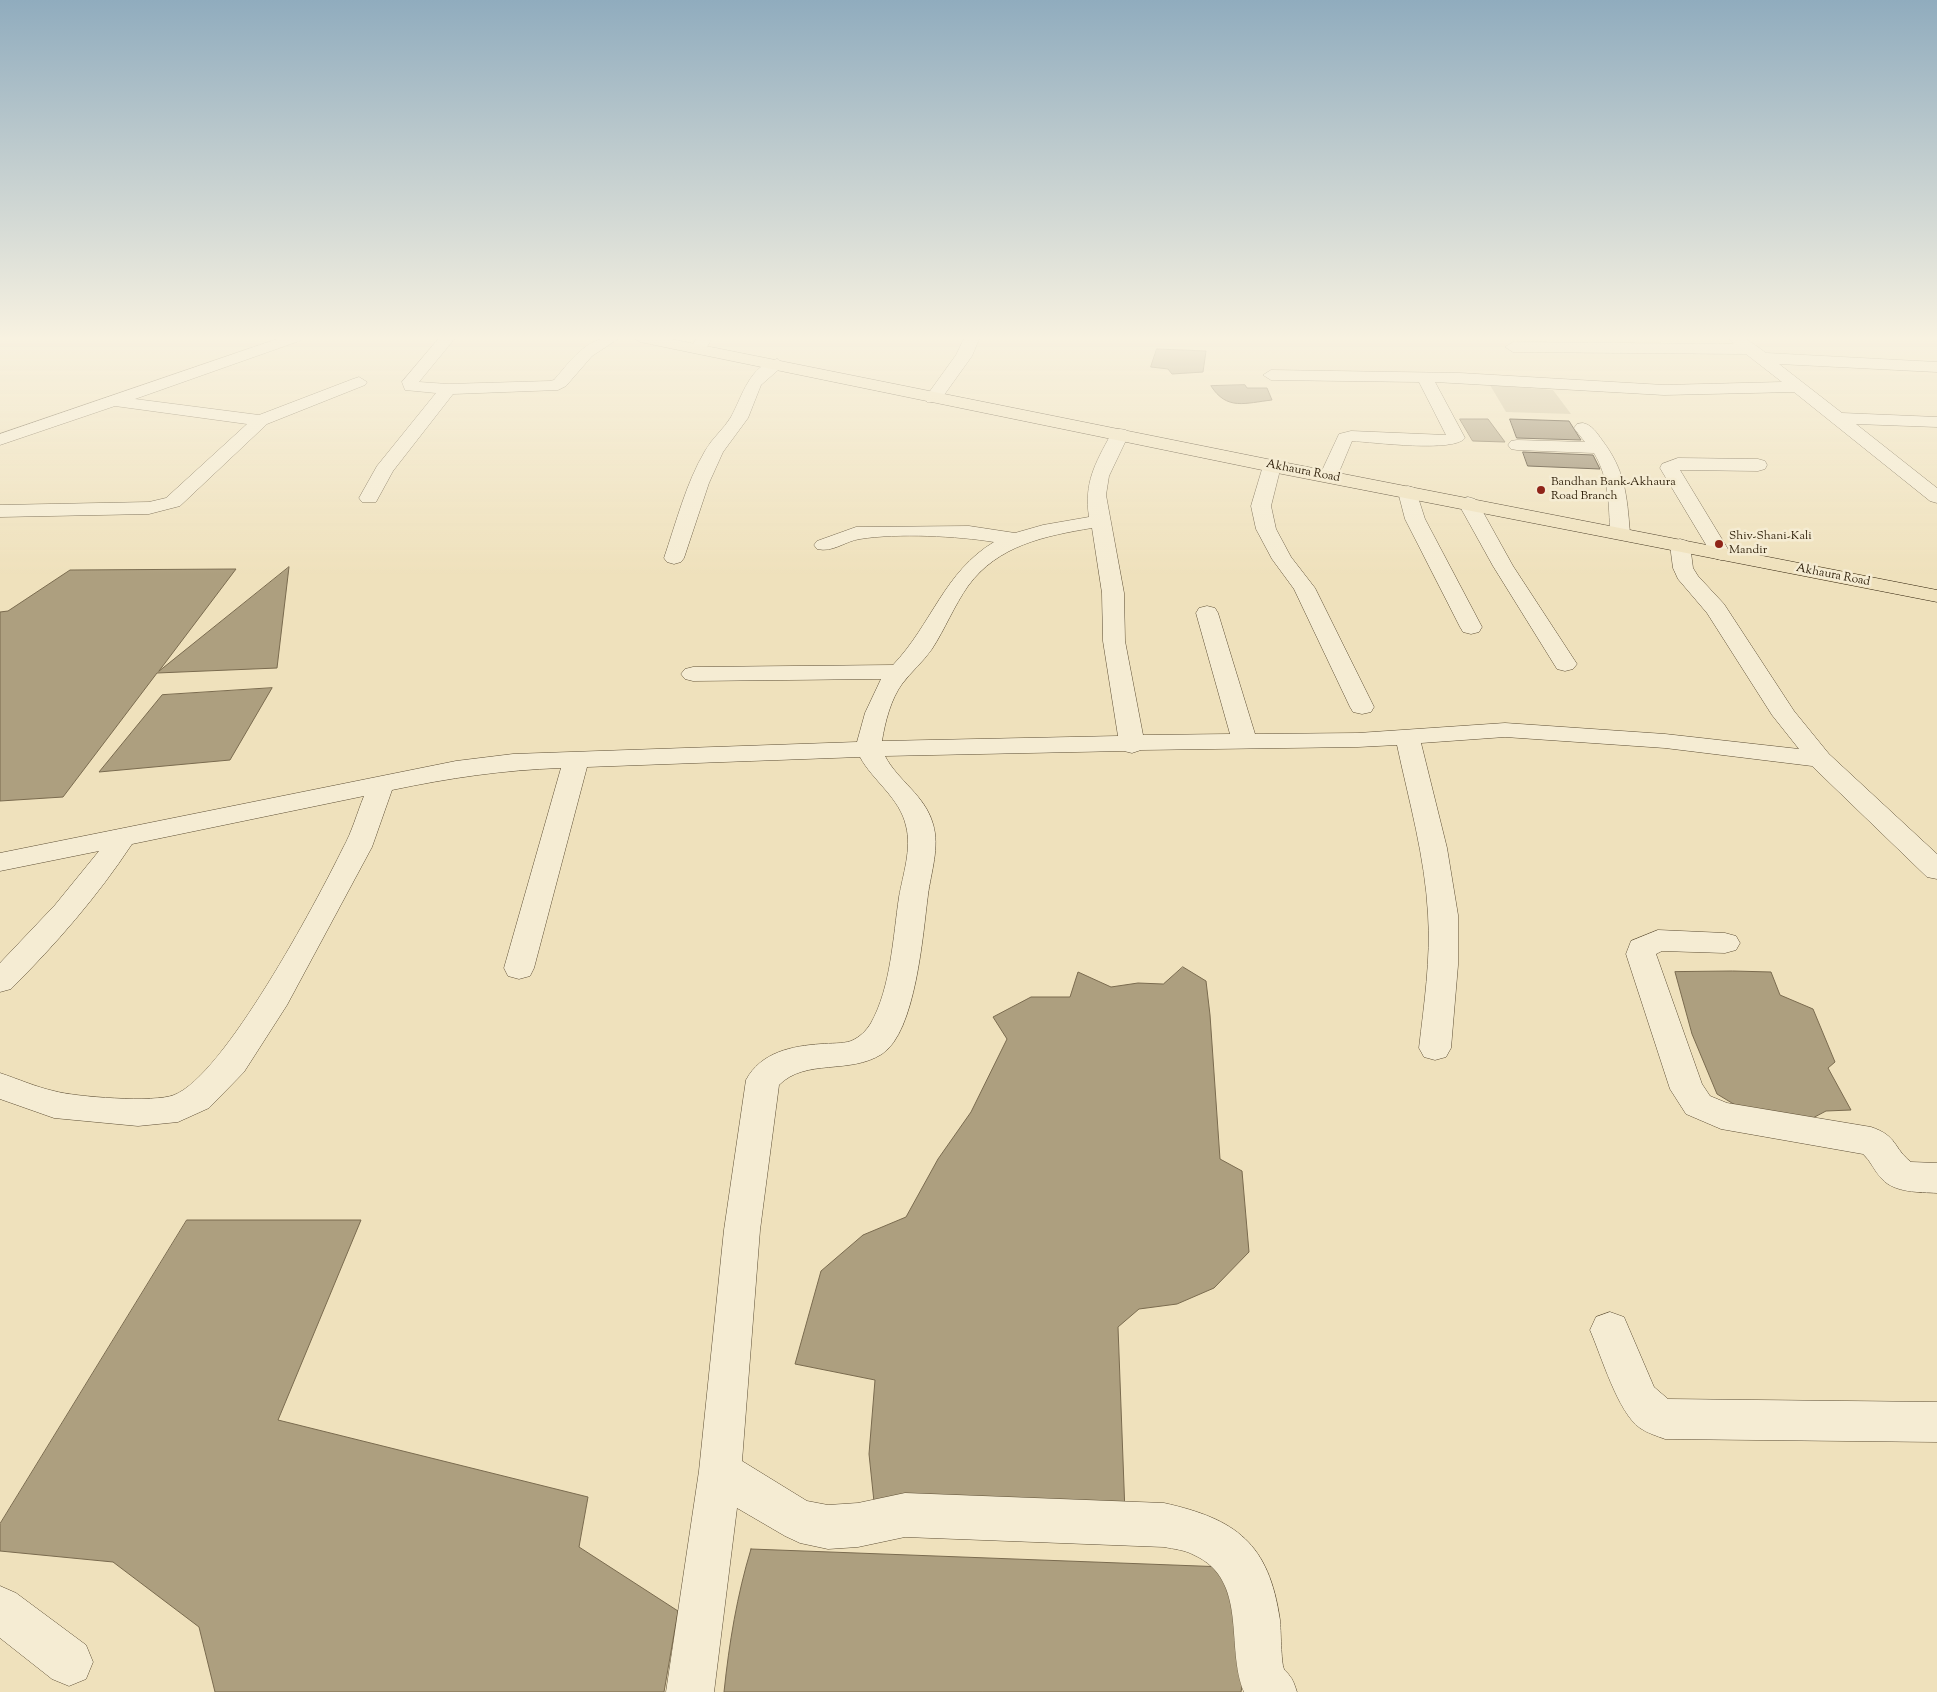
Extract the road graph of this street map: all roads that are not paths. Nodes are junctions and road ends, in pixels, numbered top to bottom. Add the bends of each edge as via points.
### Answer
1 (70, 416) edge
2 (226, 416) edge
3 (271, 416) edge
4 (427, 416) edge
5 (739, 416) edge
6 (1026, 416) edge
7 (1444, 416) edge
8 (1835, 416) edge
9 (1838, 418) junction
10 (261, 420) junction
11 (1937, 422) edge
12 (1583, 428) dead end
13 (1120, 434) junction
14 (0, 440) edge
15 (1517, 445) dead end
16 (1601, 448) junction
17 (1758, 465) dead end
18 (1272, 466) junction
19 (1328, 477) junction
20 (1929, 483) edge
21 (1408, 492) junction
22 (1937, 497) edge
23 (369, 498) dead end
24 (1468, 503) junction
25 (0, 511) edge
26 (1100, 521) junction
27 (1620, 533) junction
28 (1016, 539) junction
29 (824, 545) dead end
30 (1680, 545) junction
31 (1721, 554) junction
32 (674, 558) dead end
33 (1937, 596) edge
34 (1207, 613) dead end
35 (1471, 627) dead end
36 (1565, 664) dead end
37 (901, 672) junction
38 (693, 674) dead end
39 (1362, 707) dead end
40 (1407, 736) junction
41 (1245, 742) junction
42 (1132, 745) junction
43 (870, 749) junction
44 (1820, 759) junction
45 (576, 760) junction
46 (381, 784) junction
47 (123, 836) junction
48 (0, 862) edge
49 (1937, 870) edge
50 (1725, 942) dead end
51 (519, 968) dead end
52 (0, 981) edge
53 (1436, 1048) dead end
54 (0, 1086) edge
55 (1937, 1178) edge
56 (1610, 1330) dead end
57 (1937, 1422) edge
58 (720, 1471) junction
59 (0, 1609) edge
60 (69, 1662) dead end
61 (690, 1692) edge
62 (1273, 1692) edge

1 - 14 street
2 - 10 street
3 - 10 street
4 - 23 street via 384,470
5 - 32 street via 714,451
6 - 13 main road, Akhaura Road
7 - 19 street via 1456,438 1446,441 1345,438
8 - 9 street
9 - 11 street
9 - 20 street
10 - 25 street via 166,505
12 - 16 street
13 - 18 main road, Akhaura Road
13 - 26 street via 1095,486
15 - 16 street
16 - 27 street via 1617,480
17 - 31 street via 1678,464 1669,468
18 - 19 main road, Akhaura Road
18 - 39 street via 1262,506 1266,529 1282,559 1304,588
19 - 21 main road, Akhaura Road
20 - 22 street
21 - 24 main road, Akhaura Road
21 - 35 street via 1415,519
24 - 27 main road, Akhaura Road
24 - 36 street via 1503,566
26 - 28 street
26 - 42 street via 1107,549 1114,641
27 - 30 main road, Akhaura Road
28 - 29 street via 969,532 878,531 856,533
28 - 37 street via 989,553 969,572 951,594 921,648
30 - 31 main road, Akhaura Road
30 - 44 street via 1683,568 1689,580 1716,610 1770,695
31 - 33 main road, Akhaura Road
34 - 41 street
37 - 38 street
37 - 43 street via 884,698 870,736
40 - 41 street
40 - 44 street via 1505,730 1552,732
40 - 53 street via 1439,874 1443,916
41 - 42 street
42 - 43 street
43 - 45 street
43 - 58 street via 875,762 910,801 921,831 921,850 899,985 883,1031 864,1050 833,1057 784,1061 763,1080 742,1230
44 - 49 street
45 - 46 street via 488,765
45 - 51 street
46 - 47 street
46 - 54 street via 358,847 276,997 232,1063 197,1099 178,1109 138,1113 54,1105
47 - 48 street
47 - 52 street via 60,921
50 - 55 street via 1658,940 1642,948 1641,954 1687,1089 1698,1105 1722,1116 1871,1141 1902,1174
56 - 57 street via 1640,1401 1665,1419
58 - 61 street
58 - 62 street via 800,1521 828,1527 858,1525 905,1515 1164,1525 1189,1529 1222,1546 1243,1568 1256,1608 1262,1680
59 - 60 street

